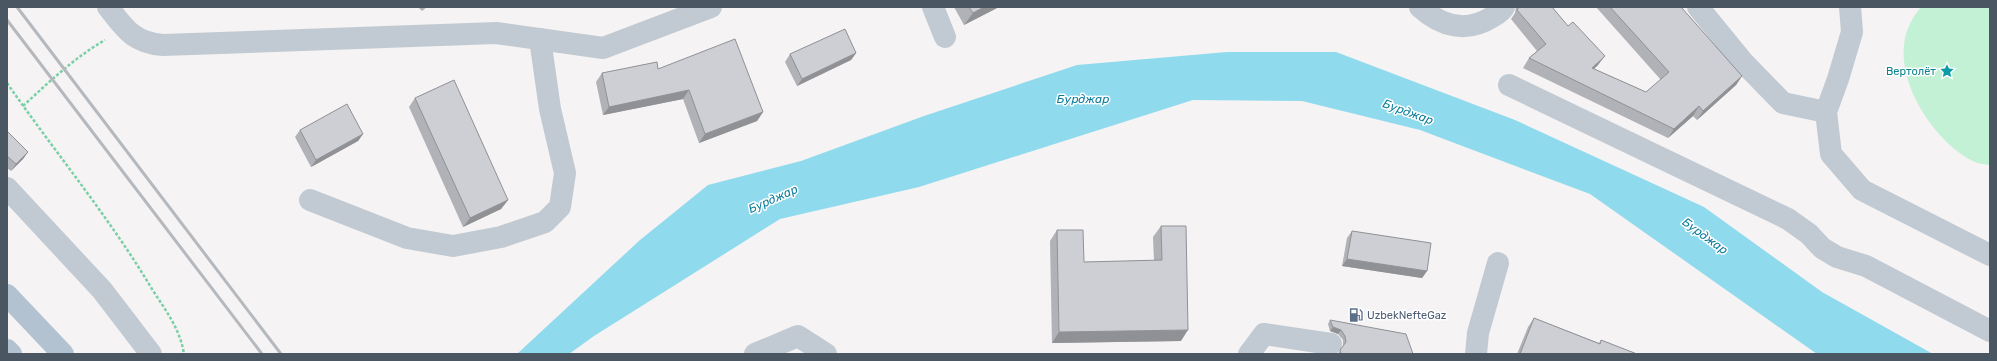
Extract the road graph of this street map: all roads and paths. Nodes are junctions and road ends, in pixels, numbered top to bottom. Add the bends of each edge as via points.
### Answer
1 (108, 7) edge
2 (711, 7) edge
3 (933, 7) edge
4 (1420, 7) edge
5 (1504, 7) edge
6 (1698, 7) edge
7 (1850, 7) edge
8 (125, 28) junction
9 (945, 37) dead end
10 (540, 39) junction
11 (7, 83) edge
12 (1509, 85) dead end
13 (23, 106) junction
14 (1826, 112) junction
15 (7, 188) edge
16 (310, 200) dead end
17 (1990, 255) edge
18 (1498, 263) dead end
19 (7, 295) edge
20 (1990, 331) edge
21 (1331, 344) dead end
22 (7, 350) edge
23 (11, 354) edge
24 (63, 354) edge
25 (151, 354) edge
26 (184, 354) edge
27 (754, 354) edge
28 (826, 354) edge
29 (1249, 354) edge
30 (1476, 354) edge

1 - 8 lane
2 - 10 lane via 603,48
3 - 9 lane
4 - 5 lane via 1445,24 1463,27 1481,24 1502,11
6 - 14 lane via 1743,62 1784,103
7 - 14 lane via 1852,32
8 - 10 lane via 134,37 148,44 164,46 496,33
8 - 13 path via 84,52
10 - 16 lane via 550,109 565,173 560,207 545,222 501,237 453,246 406,238
11 - 13 path
12 - 20 lane via 1788,220 1837,257 1866,266
13 - 26 path via 140,268 181,337
14 - 17 lane via 1831,154 1862,190
15 - 25 lane via 102,290
18 - 30 lane via 1478,332
19 - 24 main road
21 - 29 lane via 1264,334
22 - 23 main road
27 - 28 lane via 798,336

